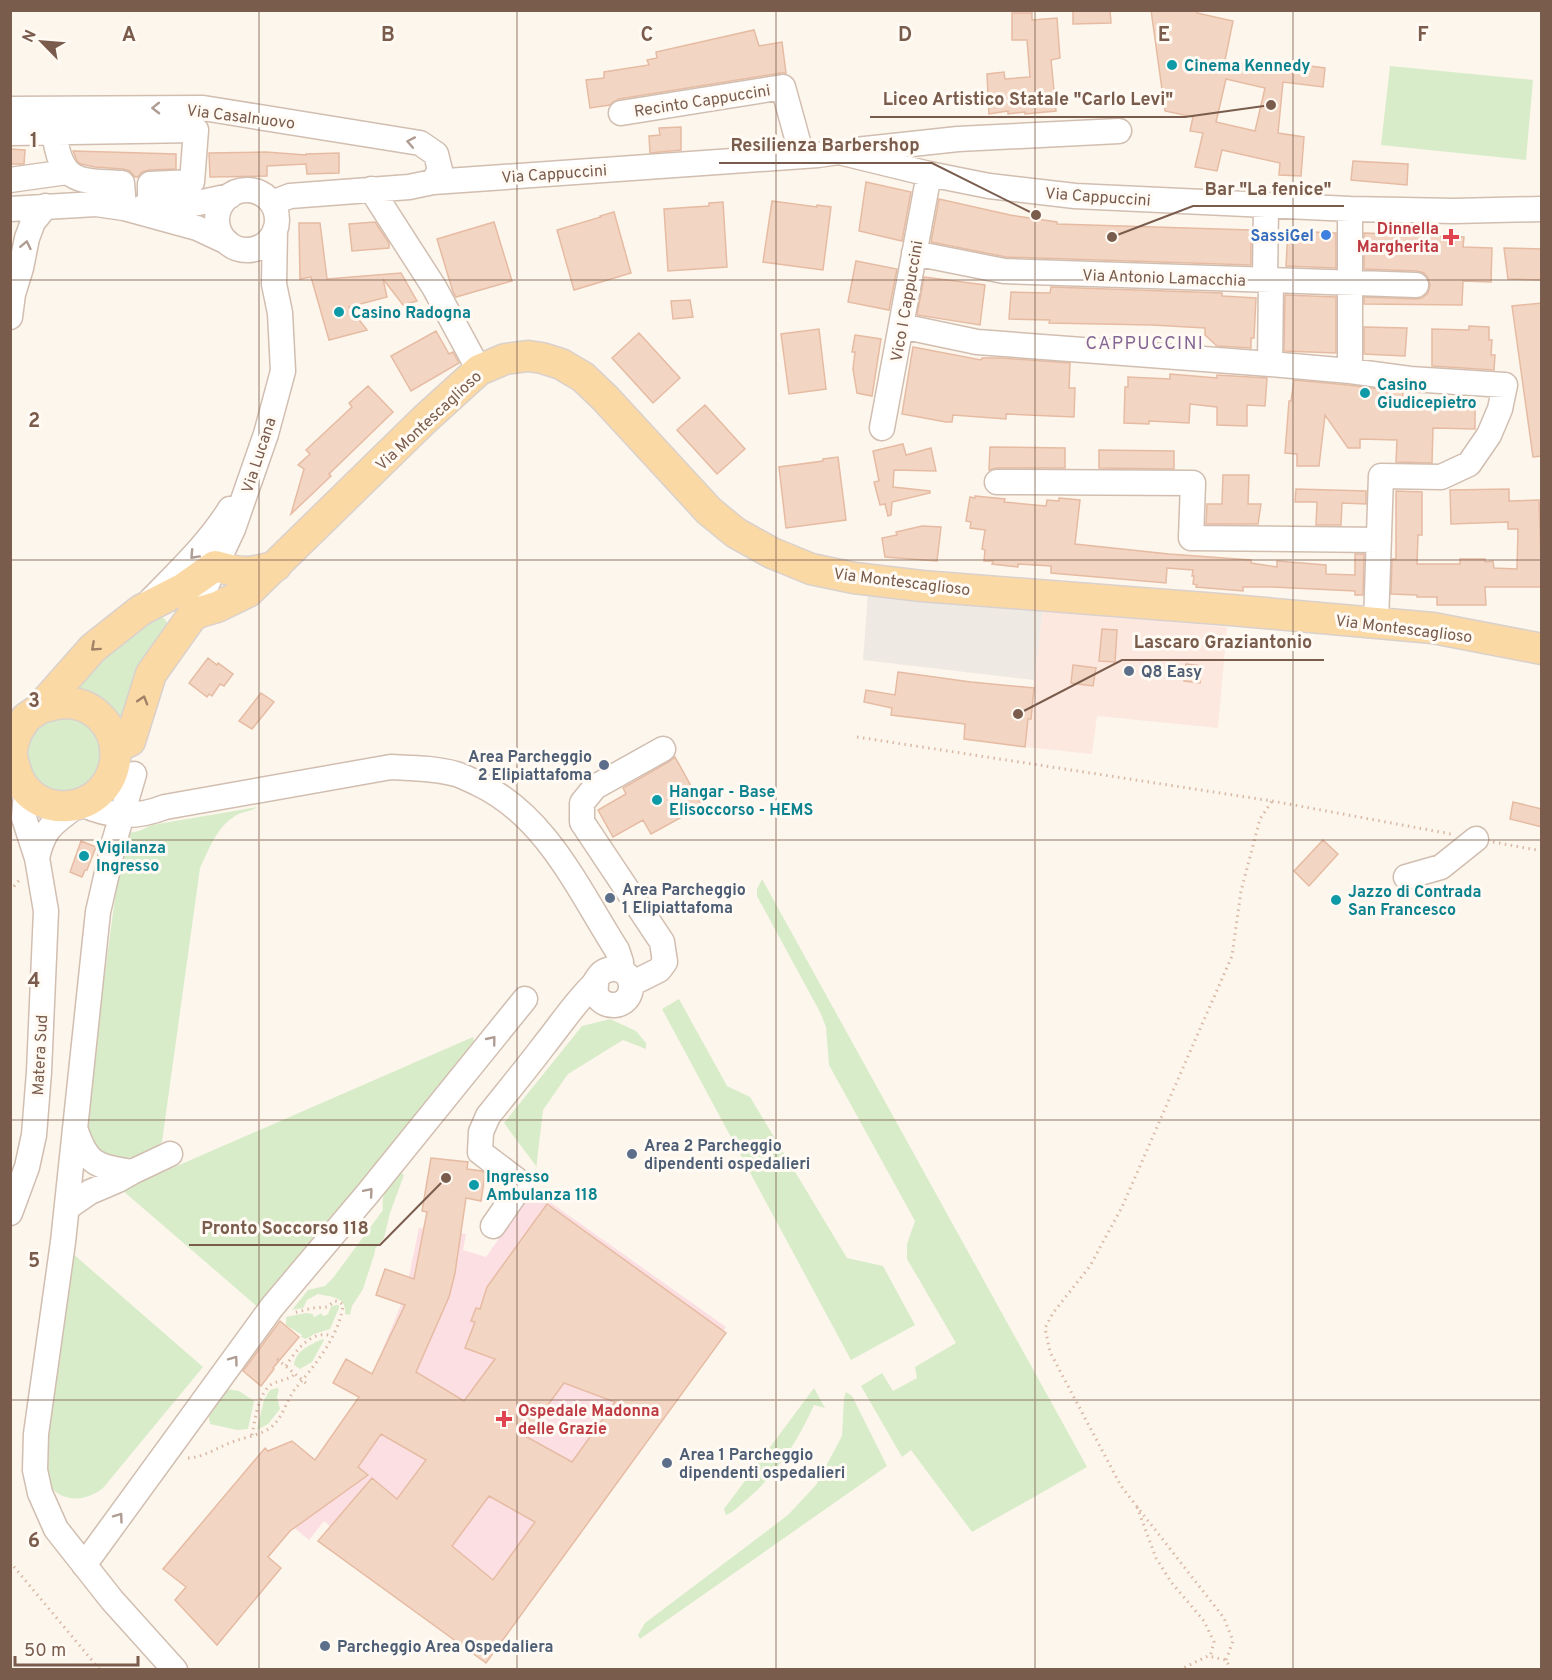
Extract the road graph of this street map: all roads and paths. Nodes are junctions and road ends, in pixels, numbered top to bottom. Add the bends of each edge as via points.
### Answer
1 (10, 109) edge
2 (621, 113) dead end
3 (1119, 131) dead end
4 (54, 132) junction
5 (10, 133) edge
6 (839, 152) junction
7 (802, 156) junction
8 (67, 172) junction
9 (929, 174) junction
10 (10, 180) edge
11 (433, 182) junction
12 (371, 189) junction
13 (150, 194) dead end
14 (230, 196) junction
15 (272, 203) junction
16 (1266, 205) junction
17 (46, 206) junction
18 (124, 208) junction
19 (10, 209) edge
20 (1350, 209) junction
21 (1542, 209) edge
22 (275, 230) junction
23 (233, 245) junction
24 (914, 253) junction
25 (1268, 280) junction
26 (12, 282) edge
27 (1350, 283) junction
28 (274, 284) junction
29 (1416, 285) dead end
30 (10, 317) edge
31 (901, 326) junction
32 (1270, 364) junction
33 (479, 370) junction
34 (1350, 371) junction
35 (882, 428) dead end
36 (252, 474) junction
37 (996, 482) dead end
38 (1379, 540) junction
39 (215, 566) junction
40 (276, 566) junction
41 (141, 610) junction
42 (192, 616) junction
43 (1376, 623) junction
44 (1542, 649) edge
45 (39, 709) junction
46 (14, 735) edge
47 (857, 737) dead end
48 (116, 749) junction
49 (663, 749) dead end
50 (134, 774) junction
51 (18, 792) edge
52 (1272, 801) junction
53 (79, 805) junction
54 (165, 807) junction
55 (121, 816) junction
56 (1476, 839) junction
57 (1542, 851) edge
58 (37, 858) junction
59 (1406, 878) dead end
60 (614, 981) junction
61 (525, 999) dead end
62 (75, 1128) junction
63 (170, 1154) dead end
64 (132, 1172) junction
65 (67, 1208) junction
66 (10, 1213) edge
67 (494, 1226) dead end
68 (288, 1313) dead end
69 (332, 1336) junction
70 (277, 1359) dead end
71 (286, 1366) junction
72 (295, 1374) junction
73 (303, 1381) junction
74 (307, 1384) dead end
75 (252, 1435) junction
76 (183, 1459) dead end
77 (1135, 1503) junction
78 (10, 1562) edge
79 (84, 1565) junction
80 (1210, 1657) junction
81 (1227, 1660) junction
82 (100, 1670) edge
83 (175, 1670) edge
84 (1179, 1670) edge
85 (1231, 1670) edge

11 -> 1 street, Via Casalnuovo via 440,170 436,154 420,143 203,108
2 - 7 street, Recinto Cappuccini via 783,87
3 - 6 street, Via Cappuccini via 958,139
4 - 5 street
4 - 8 street via 60,161
4 - 13 street via 196,130 192,182 150,184
6 - 7 street, Via Cappuccini
6 - 9 street, Via Cappuccini
7 - 11 street, Via Cappuccini
8 - 10 street
8 - 18 street via 73,178 122,183
9 - 16 street, Via Cappuccini via 1075,196
9 - 24 street, Vico I Cappuccini
11 - 12 street, Via Cappuccini
12 - 15 street, Via Cappuccini via 290,196
12 - 33 street via 434,287
14 - 15 street via 257,191
14 - 18 street, Via Lucana via 198,203
14 - 23 street via 220,208 218,222 219,230
15 - 22 street
16 - 20 street, Via Cappuccini
16 - 25 street
17 - 18 street, Via Lucana via 96,204
17 - 19 street, Via Lucana
26 -> 17 street via 21,268 33,222
18 - 23 street, Via Lucana via 197,228
20 - 21 street, Via Cappuccini
20 - 27 street
22 - 23 street via 260,247
22 - 28 street, Via Lucana
23 - 28 street, Via Lucana via 254,258
24 - 25 street, Via Antonio Lamacchia via 1004,271
24 - 31 street, Vico I Cappuccini
25 - 27 street, Via Antonio Lamacchia
25 - 32 street
26 - 30 street
27 - 29 street, Via Antonio Lamacchia
27 - 34 street
28 - 36 street, Via Lucana via 283,371
31 - 32 street via 977,342
31 - 35 street, Vico I Cappuccini
32 - 34 street
33 - 40 main road, Via Montescaglioso
33 - 43 main road, Via Montescaglioso via 505,359 528,357 561,364 583,377 709,511 736,533 811,569 922,586
34 - 38 street via 1505,385 1489,435 1469,464 1442,477 1382,476
36 - 39 street, Via Lucana
36 -> 41 street via 220,525
37 - 38 street via 1193,483 1191,538
38 - 43 street
39 - 40 main road via 254,573
39 - 41 main road via 184,588
39 - 42 street, Via Lucana
40 - 42 main road, Via Montescaglioso via 248,592
41 -> 45 main road via 93,648
48 -> 42 main road via 130,741 151,674
43 - 44 main road, Via Montescaglioso via 1433,628
45 - 46 main road via 26,718
45 - 48 main road via 66,702 92,710 107,725
46 - 51 main road via 12,754
47 - 52 path
48 - 50 street
48 - 53 main road via 113,772 103,790
49 - 60 street via 595,787 582,803 582,822 662,942 664,962 659,970
50 - 54 street
50 - 55 street
51 - 53 main road via 56,807
51 - 58 street, Matera Sud
52 - 56 path
52 - 77 path via 1260,819 1241,891 1232,956 1122,1207 1090,1266 1045,1328 1050,1352 1071,1393 1121,1486
53 - 55 street
53 - 58 street via 49,827
54 - 55 street via 148,814
54 - 60 street via 391,767 457,774 493,791 541,832 617,950 621,962
55 - 62 street via 98,912
56 - 57 path
56 - 59 street via 1441,867
58 - 66 street, Matera Sud via 46,911 39,1071 34,1135
60 - 67 street via 578,1000 488,1116 481,1132 480,1152 522,1184
79 -> 61 street via 272,1307
62 - 64 street via 87,1155 96,1164
62 - 65 street
63 - 64 street
64 - 65 street
65 - 79 street via 36,1434 35,1470 40,1493 56,1529
68 - 69 path via 340,1302 341,1314
69 - 71 path via 318,1336 299,1347
69 - 73 path
70 - 71 path
71 - 72 path
72 - 73 path
72 - 75 path via 271,1385 265,1393 255,1415
73 - 74 path
73 - 75 path via 274,1424
75 - 76 path via 196,1458
77 - 80 path via 1156,1558 1204,1621 1214,1642
77 - 81 path via 1224,1618 1233,1641
78 - 82 path
79 - 83 street
80 - 81 path
80 - 84 path
81 - 85 path

